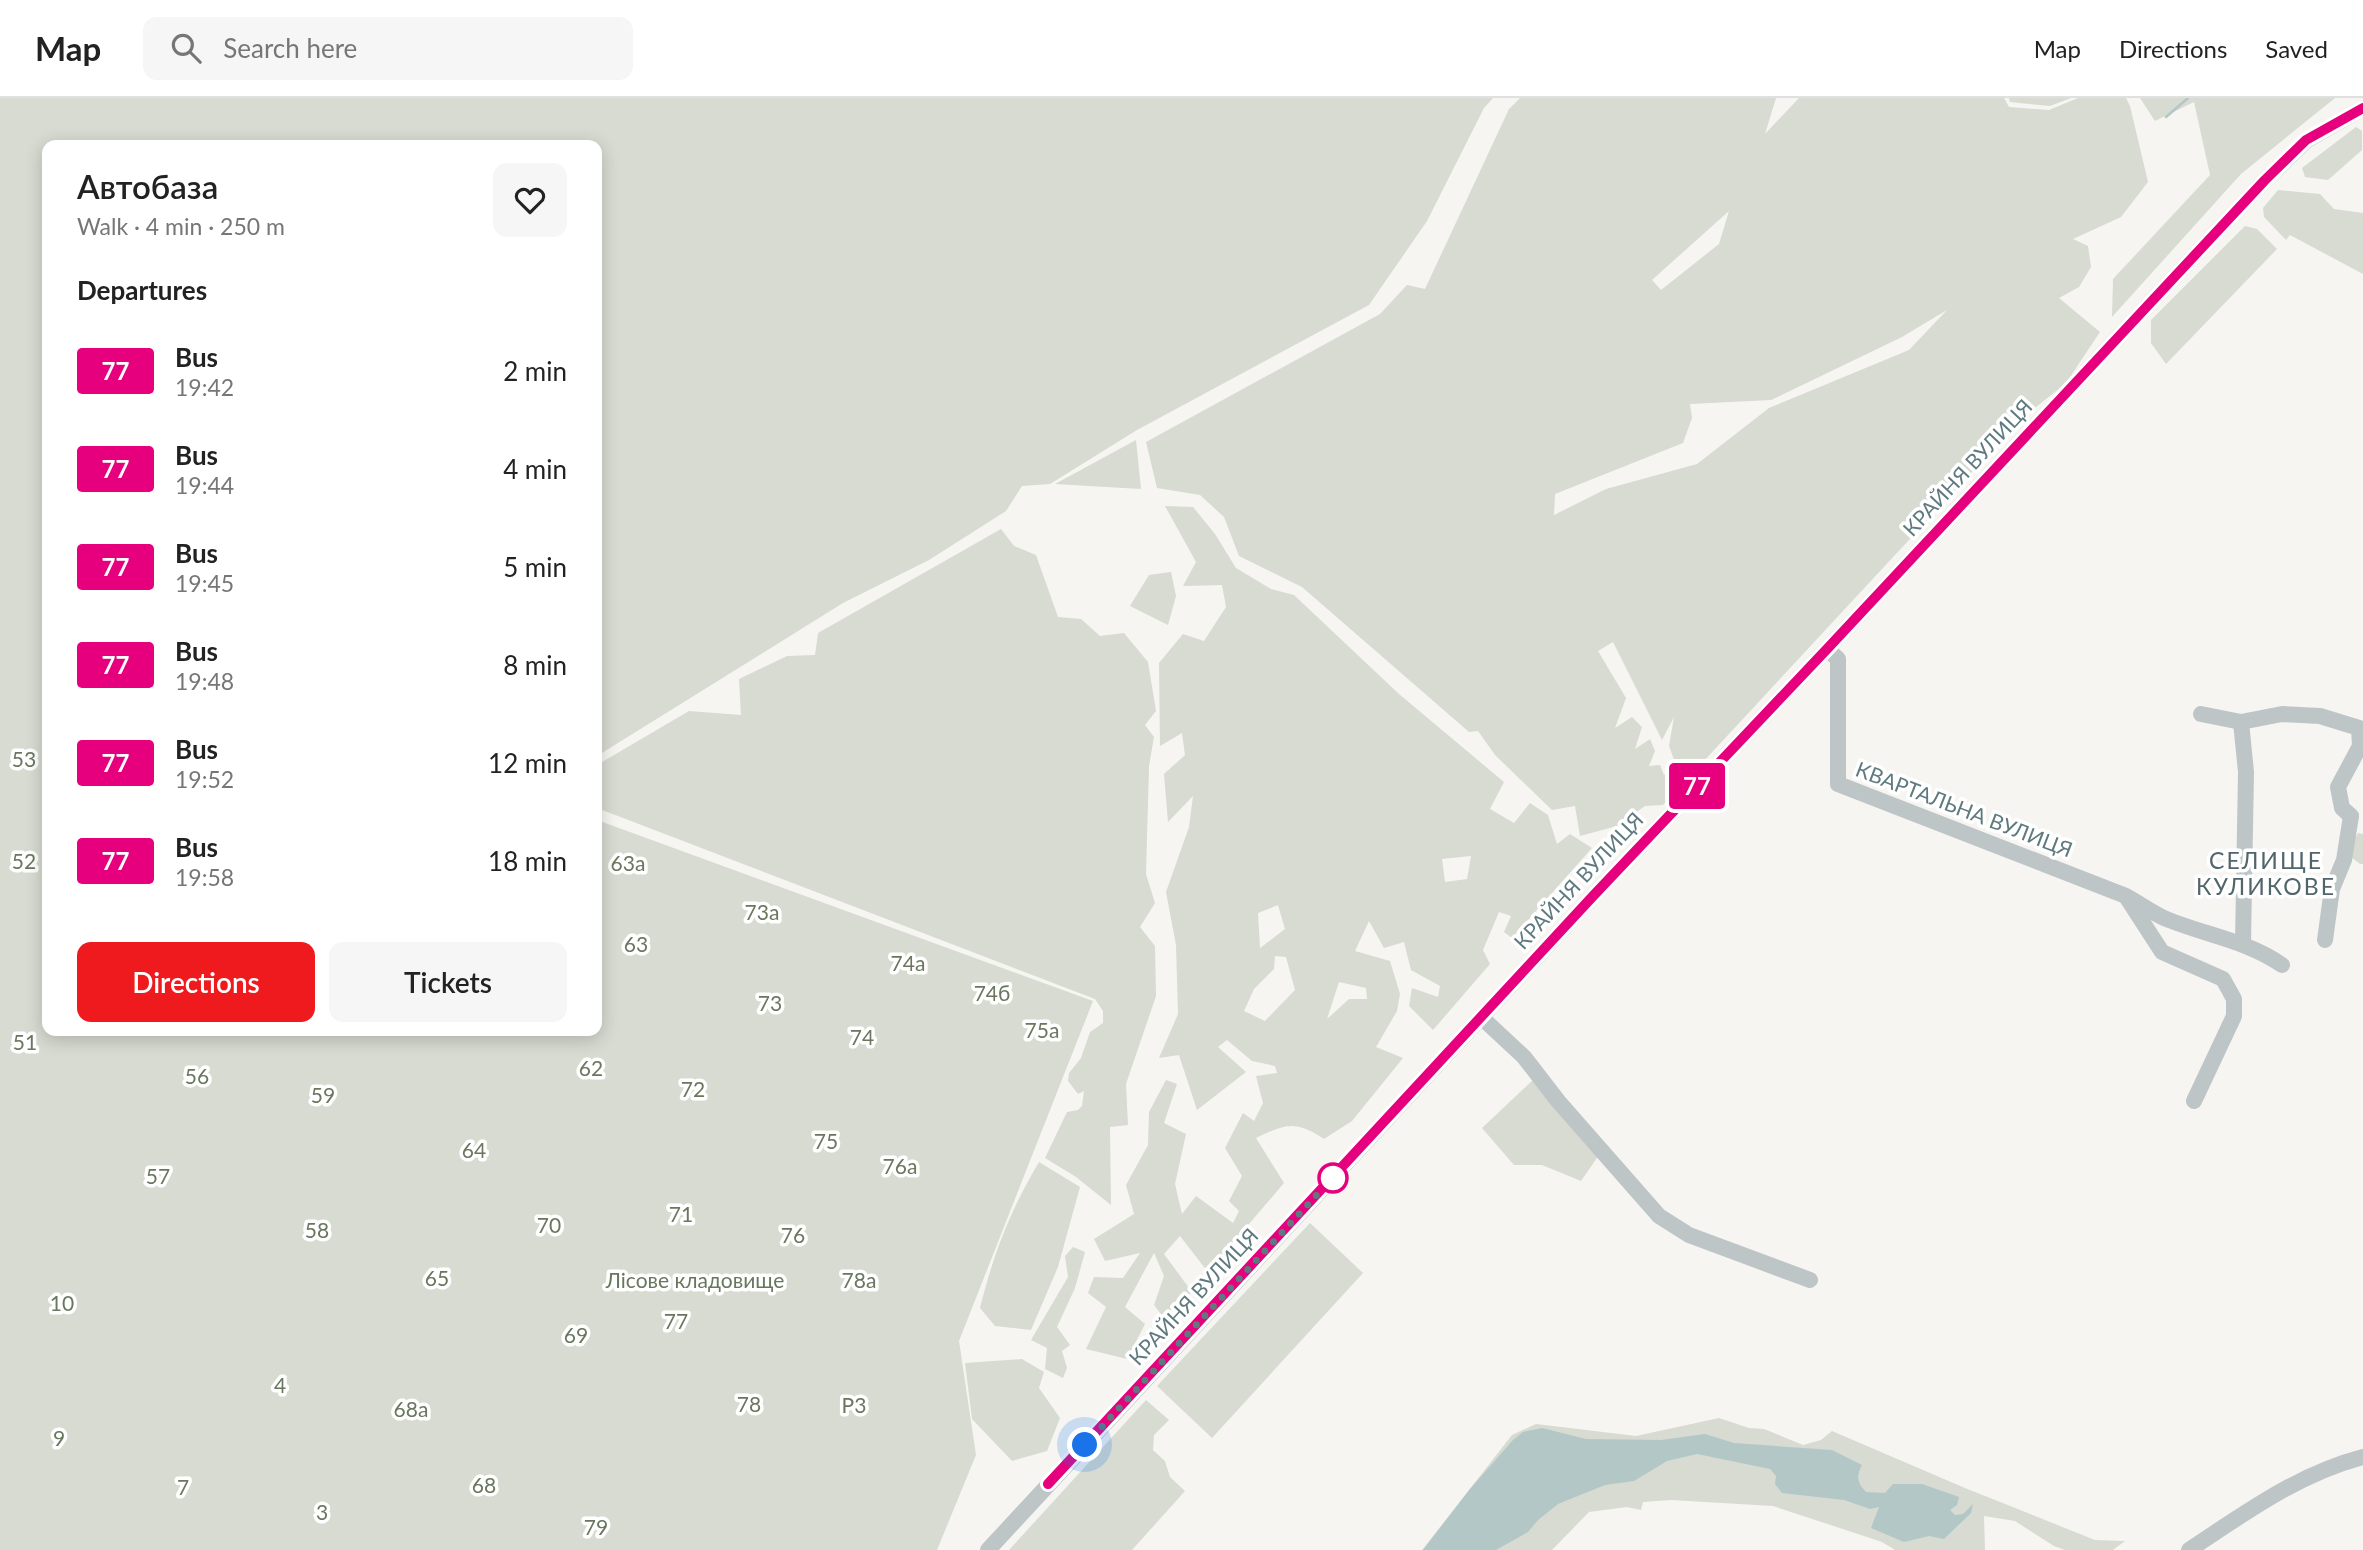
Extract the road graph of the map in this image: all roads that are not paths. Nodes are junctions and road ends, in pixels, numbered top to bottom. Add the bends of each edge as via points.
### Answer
1 (2363, 108) edge
2 (1827, 649) junction
3 (2201, 714) dead end
4 (2241, 722) junction
5 (2126, 896) junction
6 (2325, 940) dead end
7 (2243, 943) junction
8 (2282, 965) dead end
9 (1481, 1017) junction
10 (2194, 1101) dead end
11 (1810, 1280) dead end
12 (2363, 1457) edge
13 (988, 1550) edge
14 (2189, 1550) edge

1 - 2 street, КРАЙНЯ ВУЛИЦЯ via 2306,140 2265,180
2 - 5 street, КВАРТАЛЬНА ВУЛИЦЯ via 1838,659 1838,784
2 - 9 street, КРАЙНЯ ВУЛИЦЯ
3 - 4 street
4 - 6 street via 2282,714 2320,716 2359,728 2360,746 2338,788 2342,808 2351,816 2344,860 2332,889
4 - 7 street via 2246,772
5 - 7 street via 2165,918
5 - 10 street via 2162,952 2223,979 2235,999 2234,1016
7 - 8 street
9 - 11 street via 1524,1057 1659,1216 1689,1235
9 - 13 street, КРАЙНЯ ВУЛИЦЯ
12 - 14 street via 2299,1480

